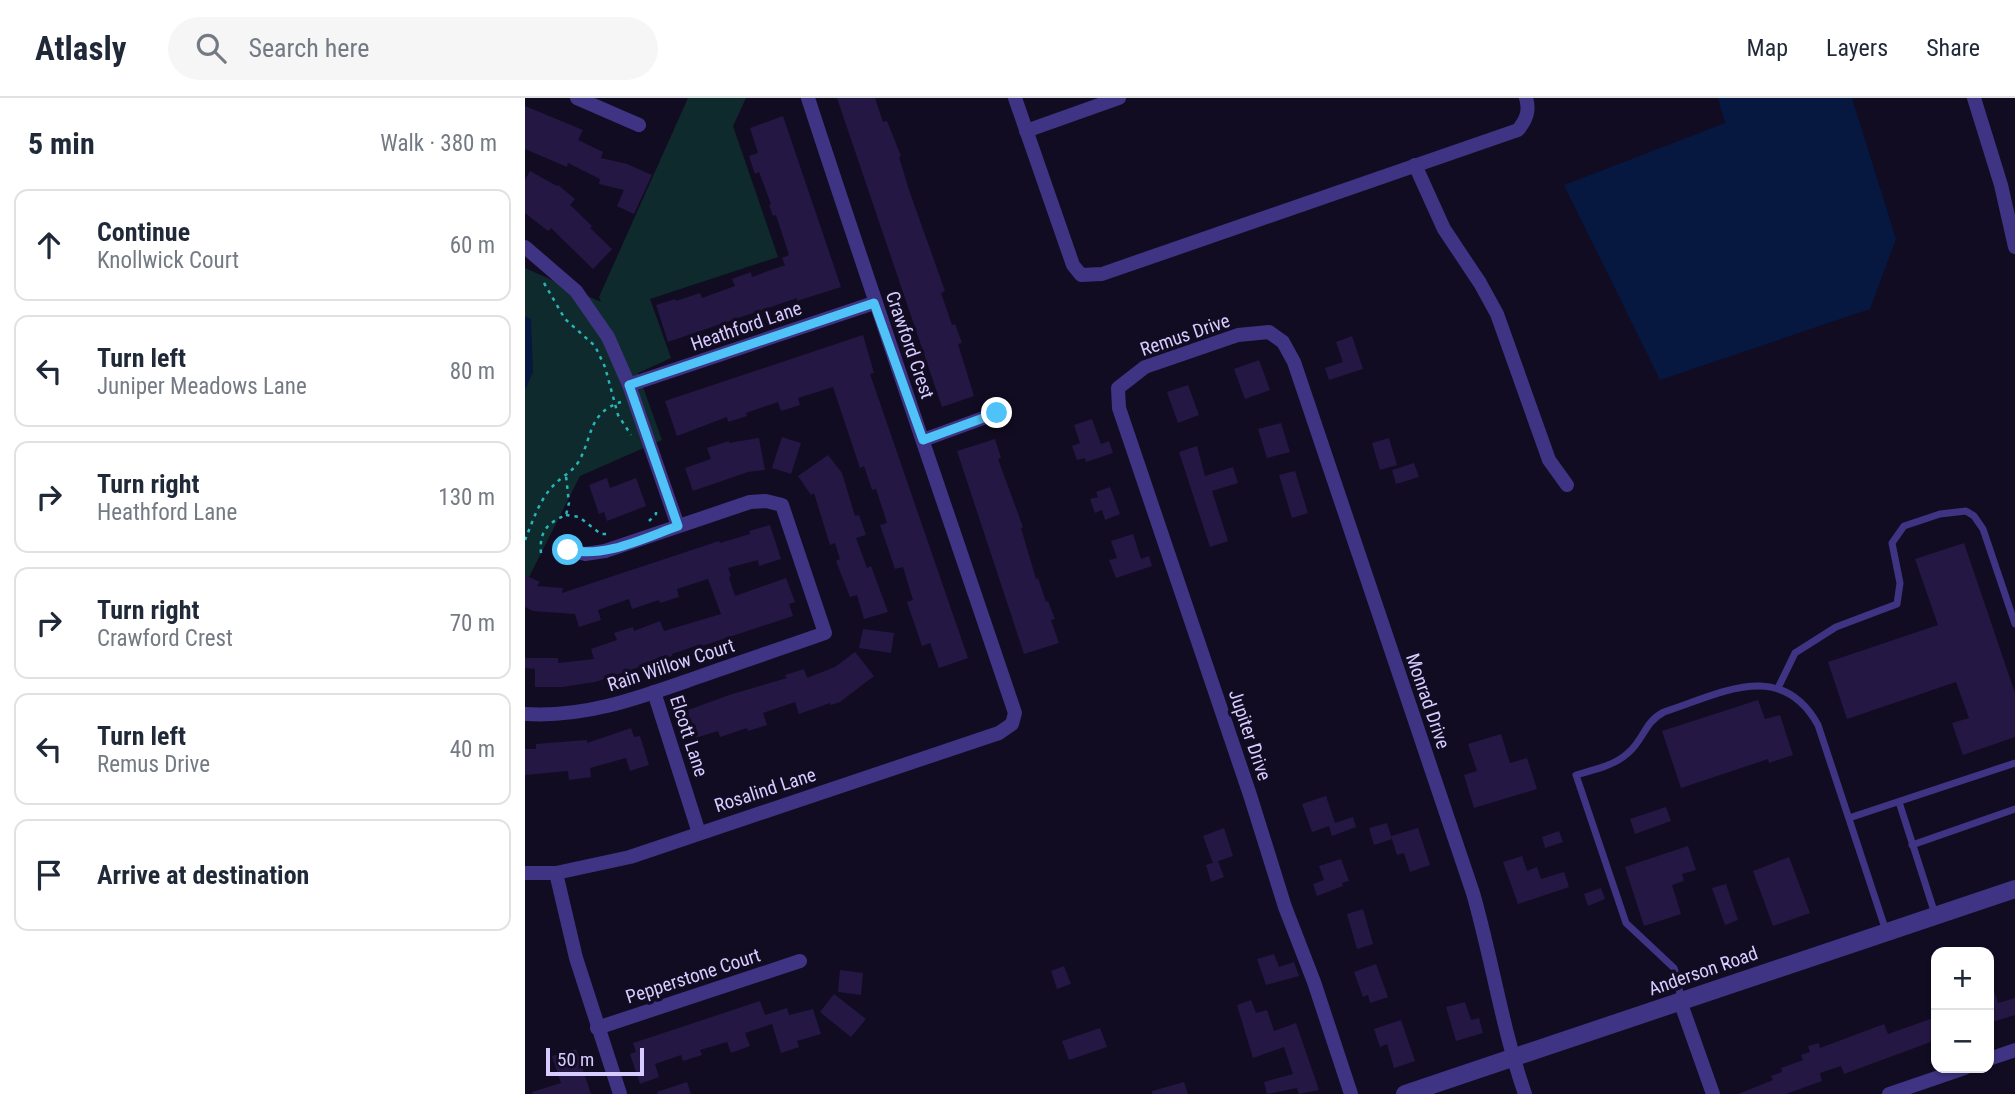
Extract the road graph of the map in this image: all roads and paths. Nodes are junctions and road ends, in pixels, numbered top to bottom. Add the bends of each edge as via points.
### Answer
1 (577, 98) edge
2 (808, 98) edge
3 (1015, 98) edge
4 (1119, 98) edge
5 (1526, 98) edge
6 (1975, 98) edge
7 (639, 125) dead end
8 (1026, 131) junction
9 (1415, 165) junction
10 (525, 247) edge
11 (2015, 247) edge
12 (543, 281) dead end
13 (874, 303) junction
14 (1270, 332) joint
15 (1118, 388) joint
16 (631, 391) junction
17 (614, 404) junction
18 (997, 413) dead end
19 (634, 439) dead end
20 (923, 440) junction
21 (566, 476) junction
22 (1567, 485) dead end
23 (656, 505) dead end
24 (566, 515) junction
25 (644, 523) dead end
26 (678, 526) junction
27 (617, 531) dead end
28 (525, 540) edge
29 (568, 550) dead end
30 (541, 553) dead end
31 (2015, 624) edge
32 (1778, 688) junction
33 (655, 692) junction
34 (525, 714) edge
35 (1012, 724) joint
36 (2015, 763) edge
37 (1899, 802) junction
38 (2015, 809) edge
39 (1849, 818) junction
40 (699, 833) junction
41 (1912, 845) junction
42 (525, 873) edge
43 (556, 873) junction
44 (2015, 889) edge
45 (1936, 915) junction
46 (1886, 932) junction
47 (800, 961) dead end
48 (1680, 1001) junction
49 (597, 1028) junction
50 (2015, 1050) edge
51 (1994, 1057) edge
52 (1512, 1058) junction
53 (1950, 1073) edge
54 (620, 1094) edge
55 (1351, 1094) edge
56 (1405, 1094) edge
57 (1525, 1094) edge
58 (1713, 1094) edge
59 (1889, 1094) edge

1 - 7 street
2 - 13 street, Crawford Crest
3 - 8 street
4 - 8 street
5 - 9 street via 1526,119 1518,130
6 - 11 street
8 - 9 street via 1073,265 1081,275 1102,274
9 - 22 street via 1444,229 1497,314 1549,460
10 - 16 street via 576,291 608,337
12 - 17 path via 565,319 595,346
13 - 16 street, Heathford Lane
13 - 20 street, Crawford Crest
14 - 15 street, Remus Drive via 1238,335 1145,367
14 - 52 street, Monrad Drive via 1283,342 1294,362 1406,694 1485,933
15 - 55 street, Jupiter Drive via 1123,423
16 - 17 path
16 - 26 street
17 - 19 path
17 - 21 path via 597,416 579,461
18 - 20 street
20 - 35 street, Crawford Crest via 1015,713
21 - 24 path
21 - 28 path via 552,485
23 - 25 path via 655,517
24 - 27 path via 579,517 601,534
24 - 30 path via 544,528
26 - 29 street via 605,551 585,554
26 - 33 street, Rain Willow Court via 750,502 782,505 825,633
31 - 32 lane via 1974,516 1966,510 1940,514 1904,526 1892,543 1900,583 1897,604 1836,627 1795,653
32 - 39 lane via 1797,698 1818,725
32 - 48 lane via 1755,684 1664,712 1654,717 1627,754 1576,775 1626,923 1674,968
33 - 34 street, Rain Willow Court via 573,714
33 - 40 street, Elcott Lane
35 - 40 street, Rosalind Lane via 999,733
36 - 37 lane
37 - 39 lane
37 - 41 lane
38 - 41 lane
39 - 46 lane
40 - 43 street, Rosalind Lane via 630,856
41 - 45 lane
42 - 43 street, Rosalind Lane
43 - 49 street
44 - 45 street, Anderson Road
45 - 46 street, Anderson Road
46 - 48 street, Anderson Road
47 - 49 street, Pepperstone Court
48 - 52 street, Anderson Road
48 - 58 street
49 - 54 street
50 - 51 street
52 - 56 street, Anderson Road
52 - 57 street, Monrad Drive
53 - 59 street

